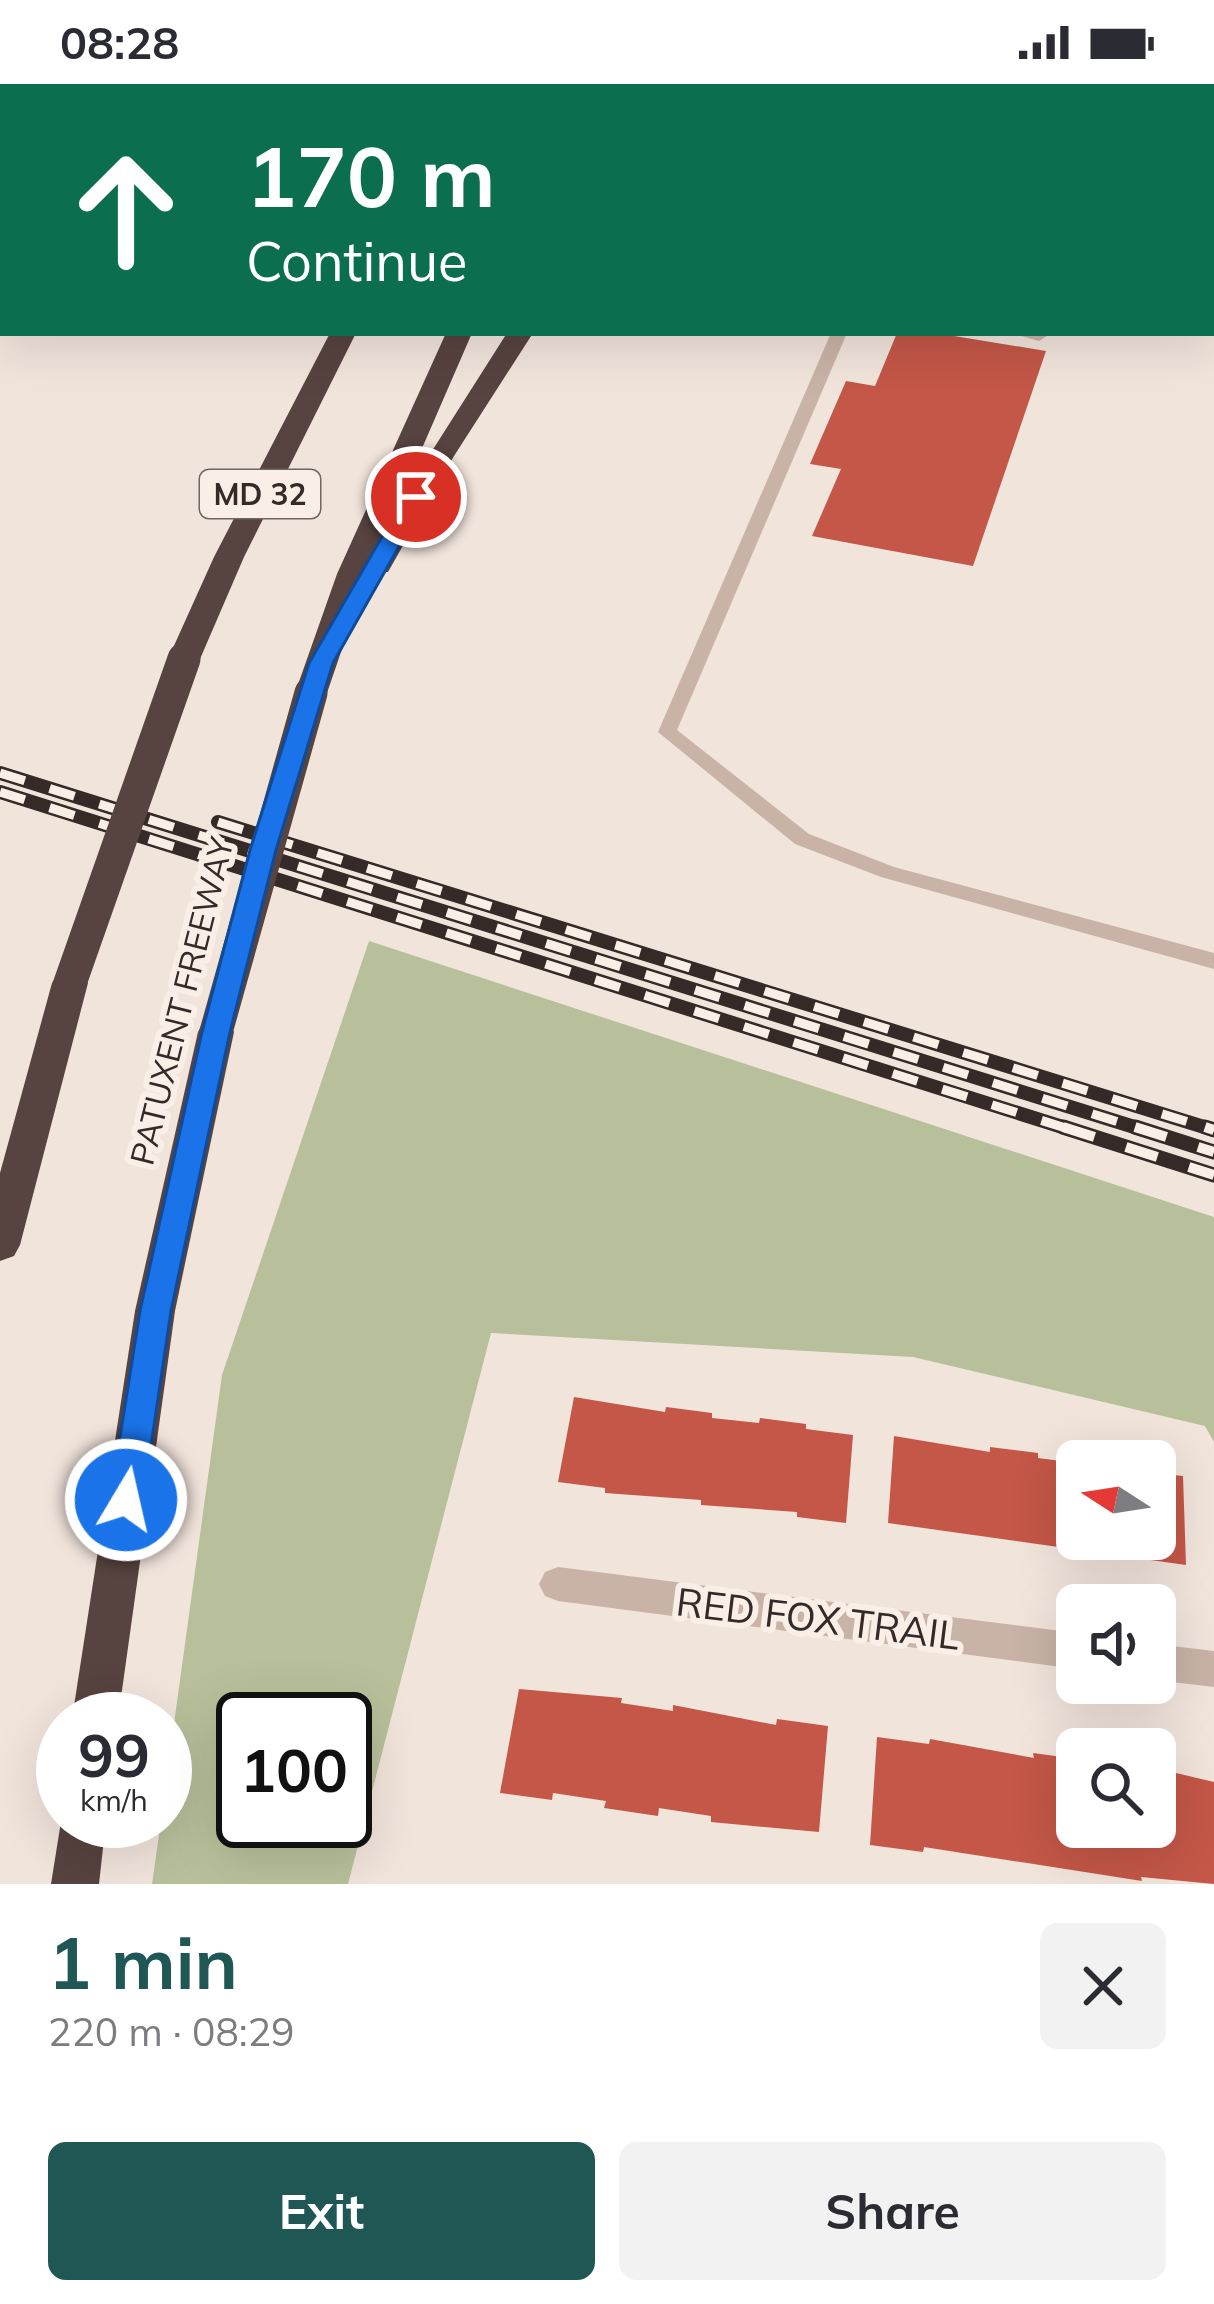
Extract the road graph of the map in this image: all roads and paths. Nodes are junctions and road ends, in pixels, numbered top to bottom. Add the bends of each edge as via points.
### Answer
1 (314, 336) edge
2 (341, 336) edge
3 (458, 336) edge
4 (518, 336) edge
5 (838, 336) edge
6 (229, 557) junction
7 (316, 678) junction
8 (1214, 961) edge
9 (0, 1245) edge
10 (558, 1584) dead end
11 (1056, 1649) edge
12 (1176, 1664) edge
13 (1214, 1669) edge
14 (99, 1692) edge
15 (79, 1848) edge
16 (75, 1884) edge

1 - 6 highway
2 - 6 highway, MD 32
3 - 7 highway, PATUXENT FREEWAY via 403,452
4 - 7 highway via 440,456
5 - 8 lane via 667,732 802,839 888,872
6 - 9 highway, MD 32, bridge via 184,659 70,983
7 - 14 highway, PATUXENT FREEWAY, bridge via 216,1032 155,1311
10 - 11 street, RED FOX TRAIL
12 - 13 street
15 - 16 highway

